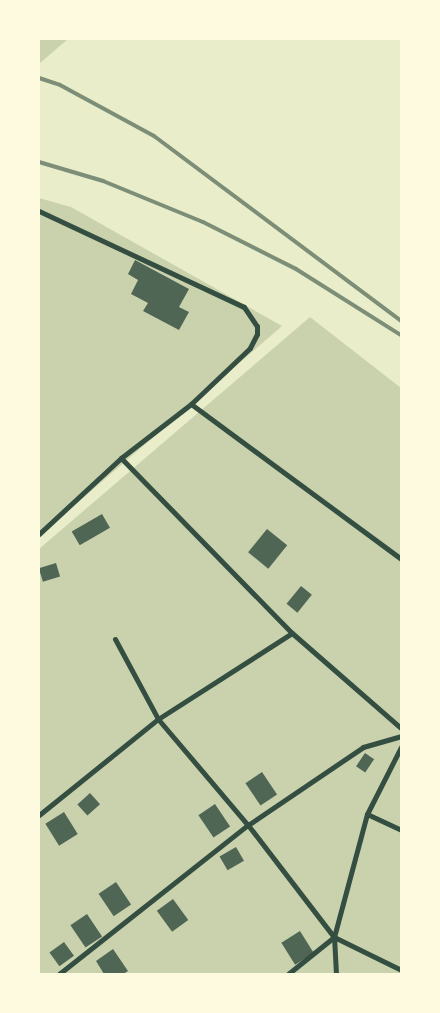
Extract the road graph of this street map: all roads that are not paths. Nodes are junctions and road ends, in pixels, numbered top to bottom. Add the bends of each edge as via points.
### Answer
1 (39, 211) edge
2 (191, 404) junction
3 (121, 458) junction
4 (39, 534) edge
5 (401, 559) edge
6 (292, 633) junction
7 (115, 639) dead end
8 (158, 719) junction
9 (401, 728) edge
10 (401, 736) edge
11 (401, 747) edge
12 (367, 814) junction
13 (39, 815) edge
14 (248, 825) junction
15 (401, 830) edge
16 (334, 937) junction
17 (401, 970) edge
18 (59, 974) edge
19 (288, 974) edge
20 (336, 974) edge

1 - 2 street via 250,312 257,326 254,341
2 - 3 street
2 - 5 street
3 - 4 street
3 - 6 street
6 - 8 street
6 - 9 street
7 - 8 street
8 - 13 street
8 - 14 street
10 - 14 street via 363,747
11 - 12 street
12 - 15 street
12 - 16 street
14 - 16 street
14 - 18 street
16 - 17 street
16 - 19 street
16 - 20 street

